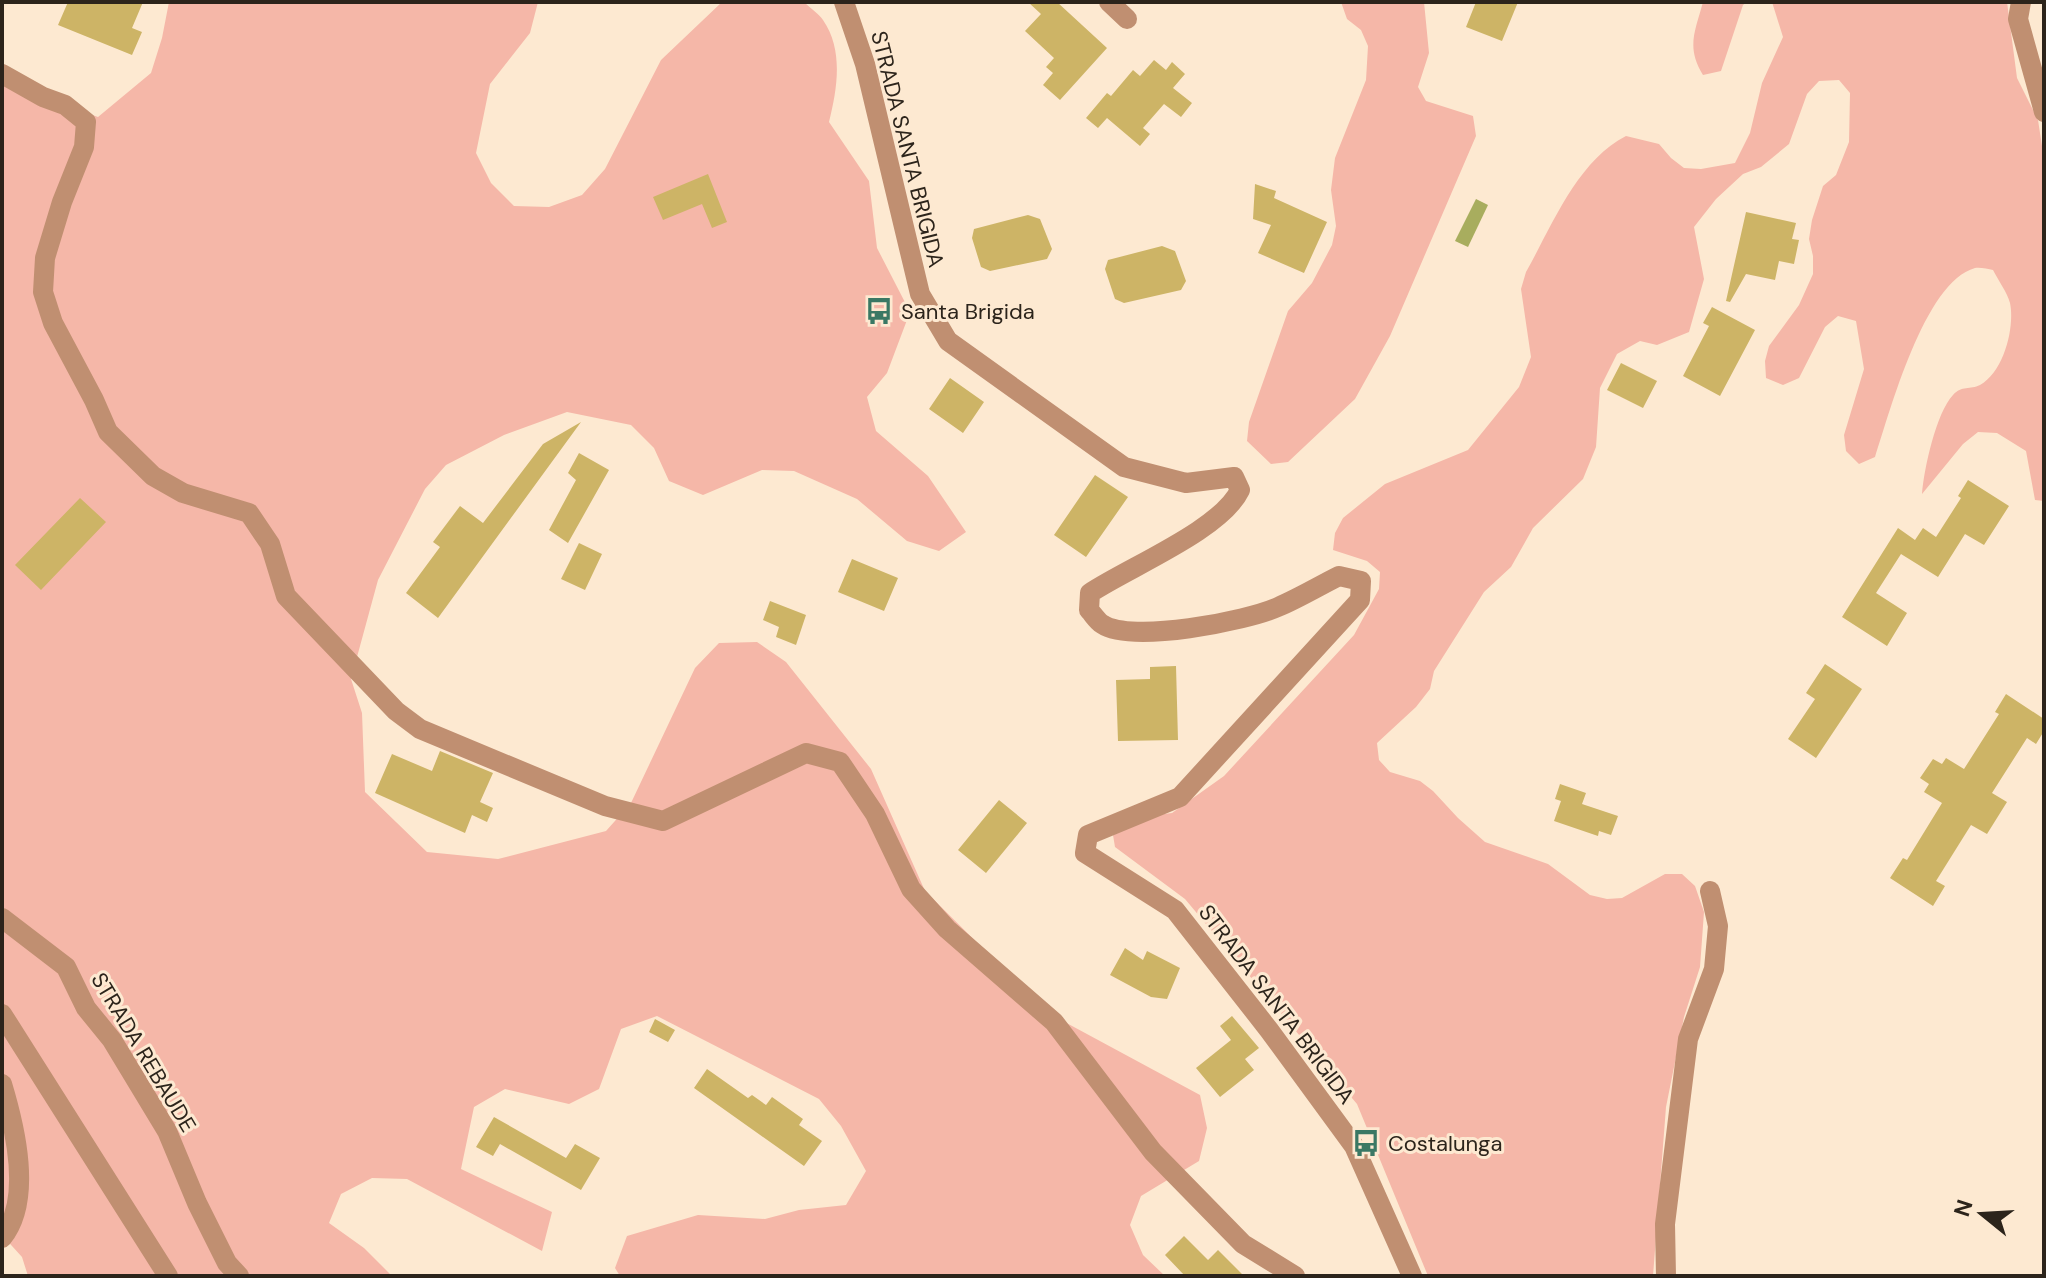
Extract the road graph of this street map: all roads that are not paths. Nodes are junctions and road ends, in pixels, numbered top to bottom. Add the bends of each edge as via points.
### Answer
1 (844, 2) edge
2 (1109, 2) edge
3 (2021, 2) edge
4 (1127, 19) dead end
5 (2, 74) edge
6 (2044, 112) edge
7 (1710, 891) dead end
8 (2, 918) edge
9 (2, 1014) edge
10 (2, 1084) edge
11 (2, 1238) edge
12 (168, 1276) edge
13 (239, 1276) edge
14 (1295, 1276) edge
15 (1412, 1276) edge
16 (1666, 1276) edge

1 - 15 street, STRADA SANTA BRIGIDA via 865,64 920,294 948,341 1124,467 1186,483 1234,477 1240,490 1234,504 1171,549 1090,593 1089,610 1102,624 1123,631 1164,631 1276,609 1339,576 1361,581 1360,600 1180,797 1088,835 1085,853 1175,910 1269,1030 1354,1146
2 - 4 street
3 - 6 street via 2018,19
5 - 14 street via 65,105 86,122 84,147 45,258 43,292 108,432 163,482 249,513 270,544 286,596 396,711 420,729 605,806 663,821 806,753 840,762 875,814 911,889 947,929 1054,1022 1153,1152 1243,1244
7 - 16 street via 1718,926 1714,969 1688,1039 1665,1224
8 - 13 street, STRADA REBAUDE via 66,967 86,1008 112,1040 167,1131 197,1203
9 - 12 street
10 - 11 street via 18,1178 17,1204

